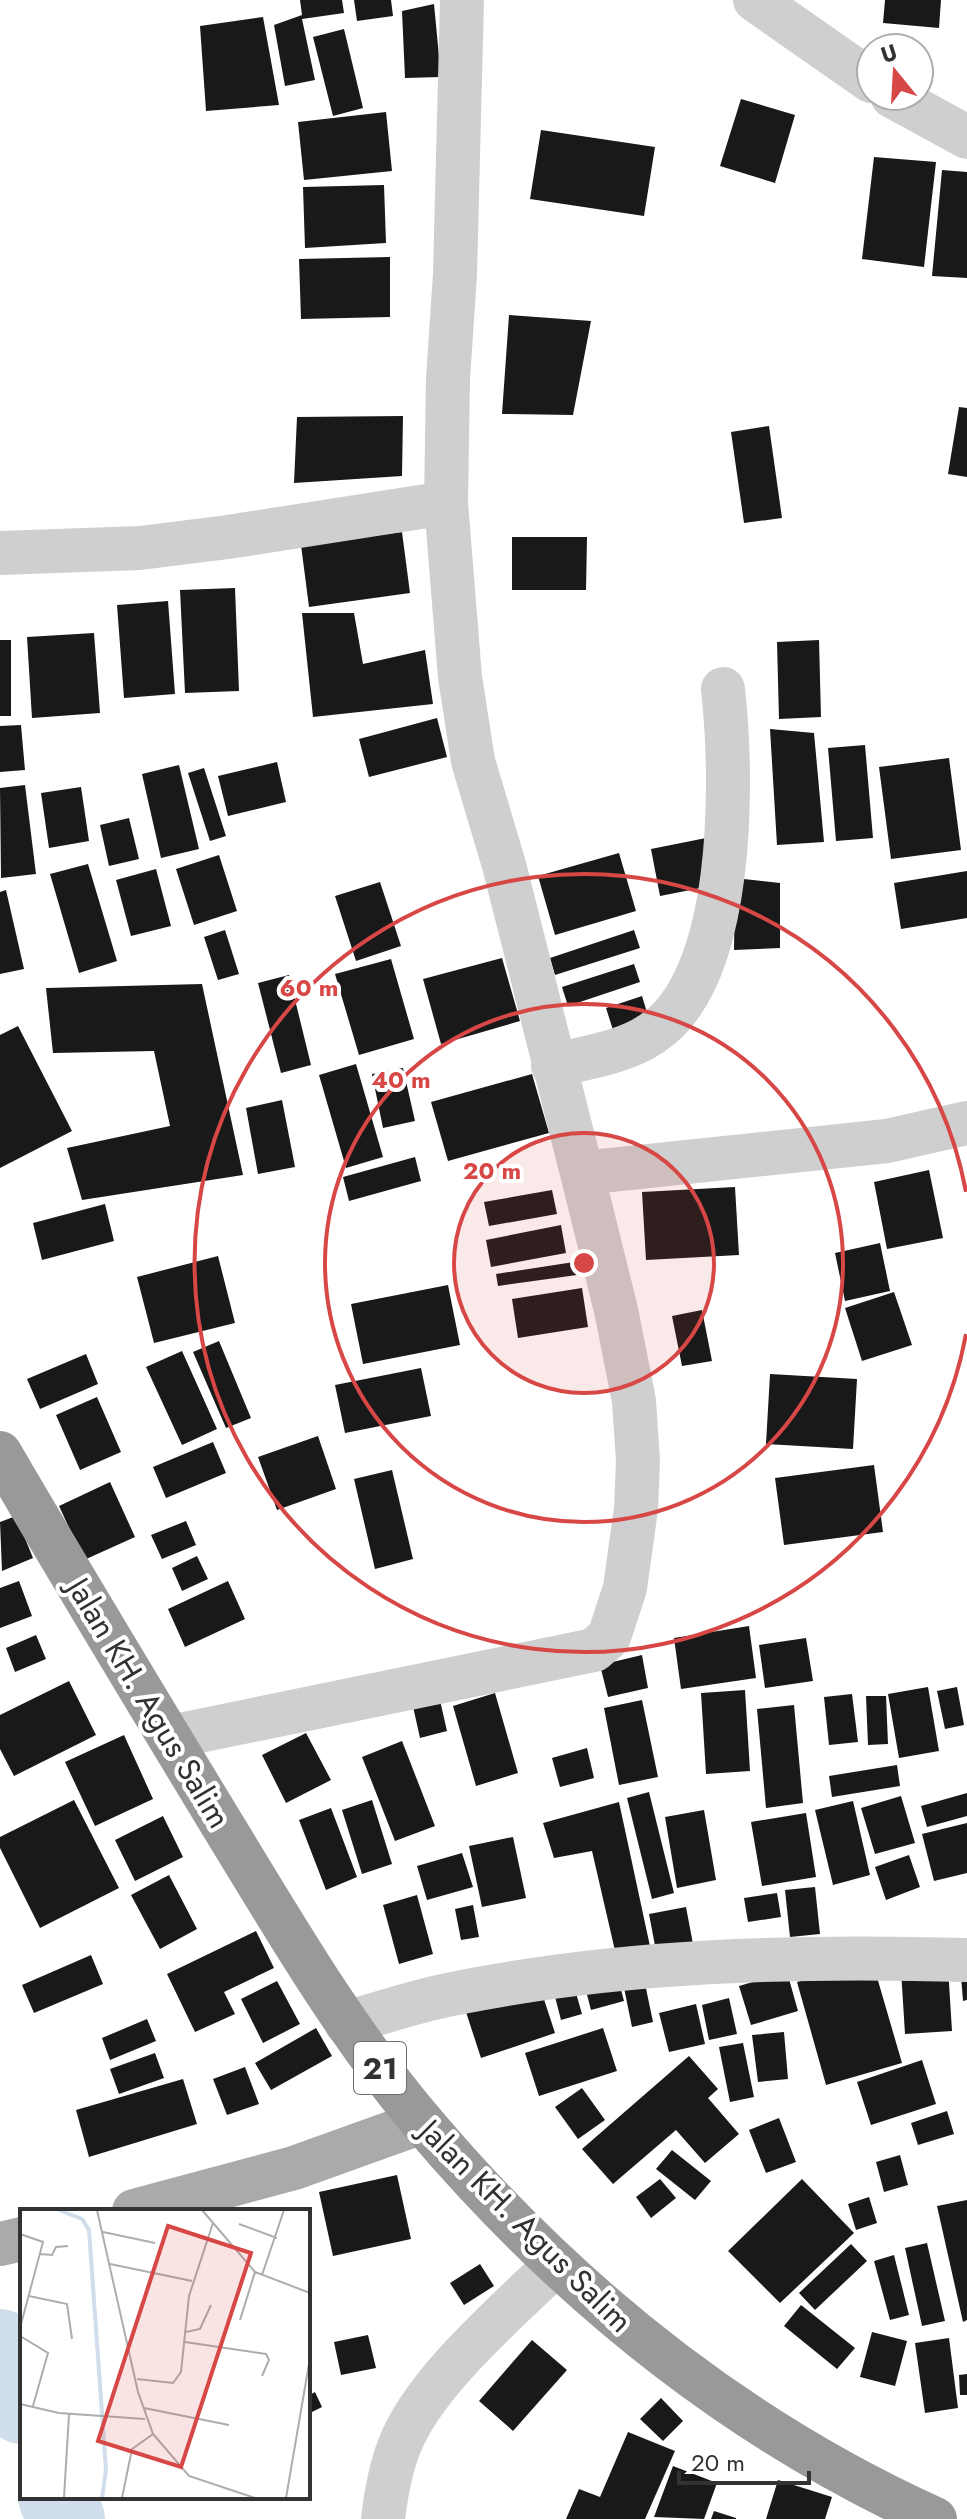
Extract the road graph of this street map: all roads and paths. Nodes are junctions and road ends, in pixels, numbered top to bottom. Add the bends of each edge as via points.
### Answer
1 (462, 0) edge
2 (755, 0) edge
3 (855, 70) edge
4 (921, 112) edge
5 (967, 137) edge
6 (446, 503) junction
7 (0, 553) edge
8 (723, 689) dead end
9 (553, 1066) junction
10 (967, 1123) edge
11 (582, 1173) junction
12 (0, 1453) edge
13 (170, 1737) junction
14 (967, 1960) edge
15 (346, 2023) junction
16 (422, 2122) junction
17 (141, 2209) edge
18 (20, 2239) edge
19 (0, 2244) edge
20 (556, 2264) junction
21 (926, 2517) edge
22 (383, 2519) edge

1 - 6 street
2 - 3 street
4 - 5 street
6 - 7 street via 140,548
6 - 9 street via 460,677 473,761
8 - 9 street via 728,727 727,844 705,958 694,987 653,1033 629,1046
9 - 11 street
10 - 11 street via 887,1141
11 - 13 street via 634,1401 638,1461 625,1588 609,1637 594,1650 575,1656
12 - 13 highway, Jalan KH. Agus Salim / 21
13 - 15 highway, Jalan KH. Agus Salim / 21
14 - 15 street via 790,1959 574,1973 448,1995
15 - 16 highway, Jalan KH. Agus Salim / 21
16 - 17 main road via 294,2168
16 - 20 highway, Jalan KH. Agus Salim / 21
18 - 19 main road
20 - 21 highway, Jalan KH. Agus Salim / 21 via 708,2391
20 - 22 street via 464,2353 422,2406 400,2444

